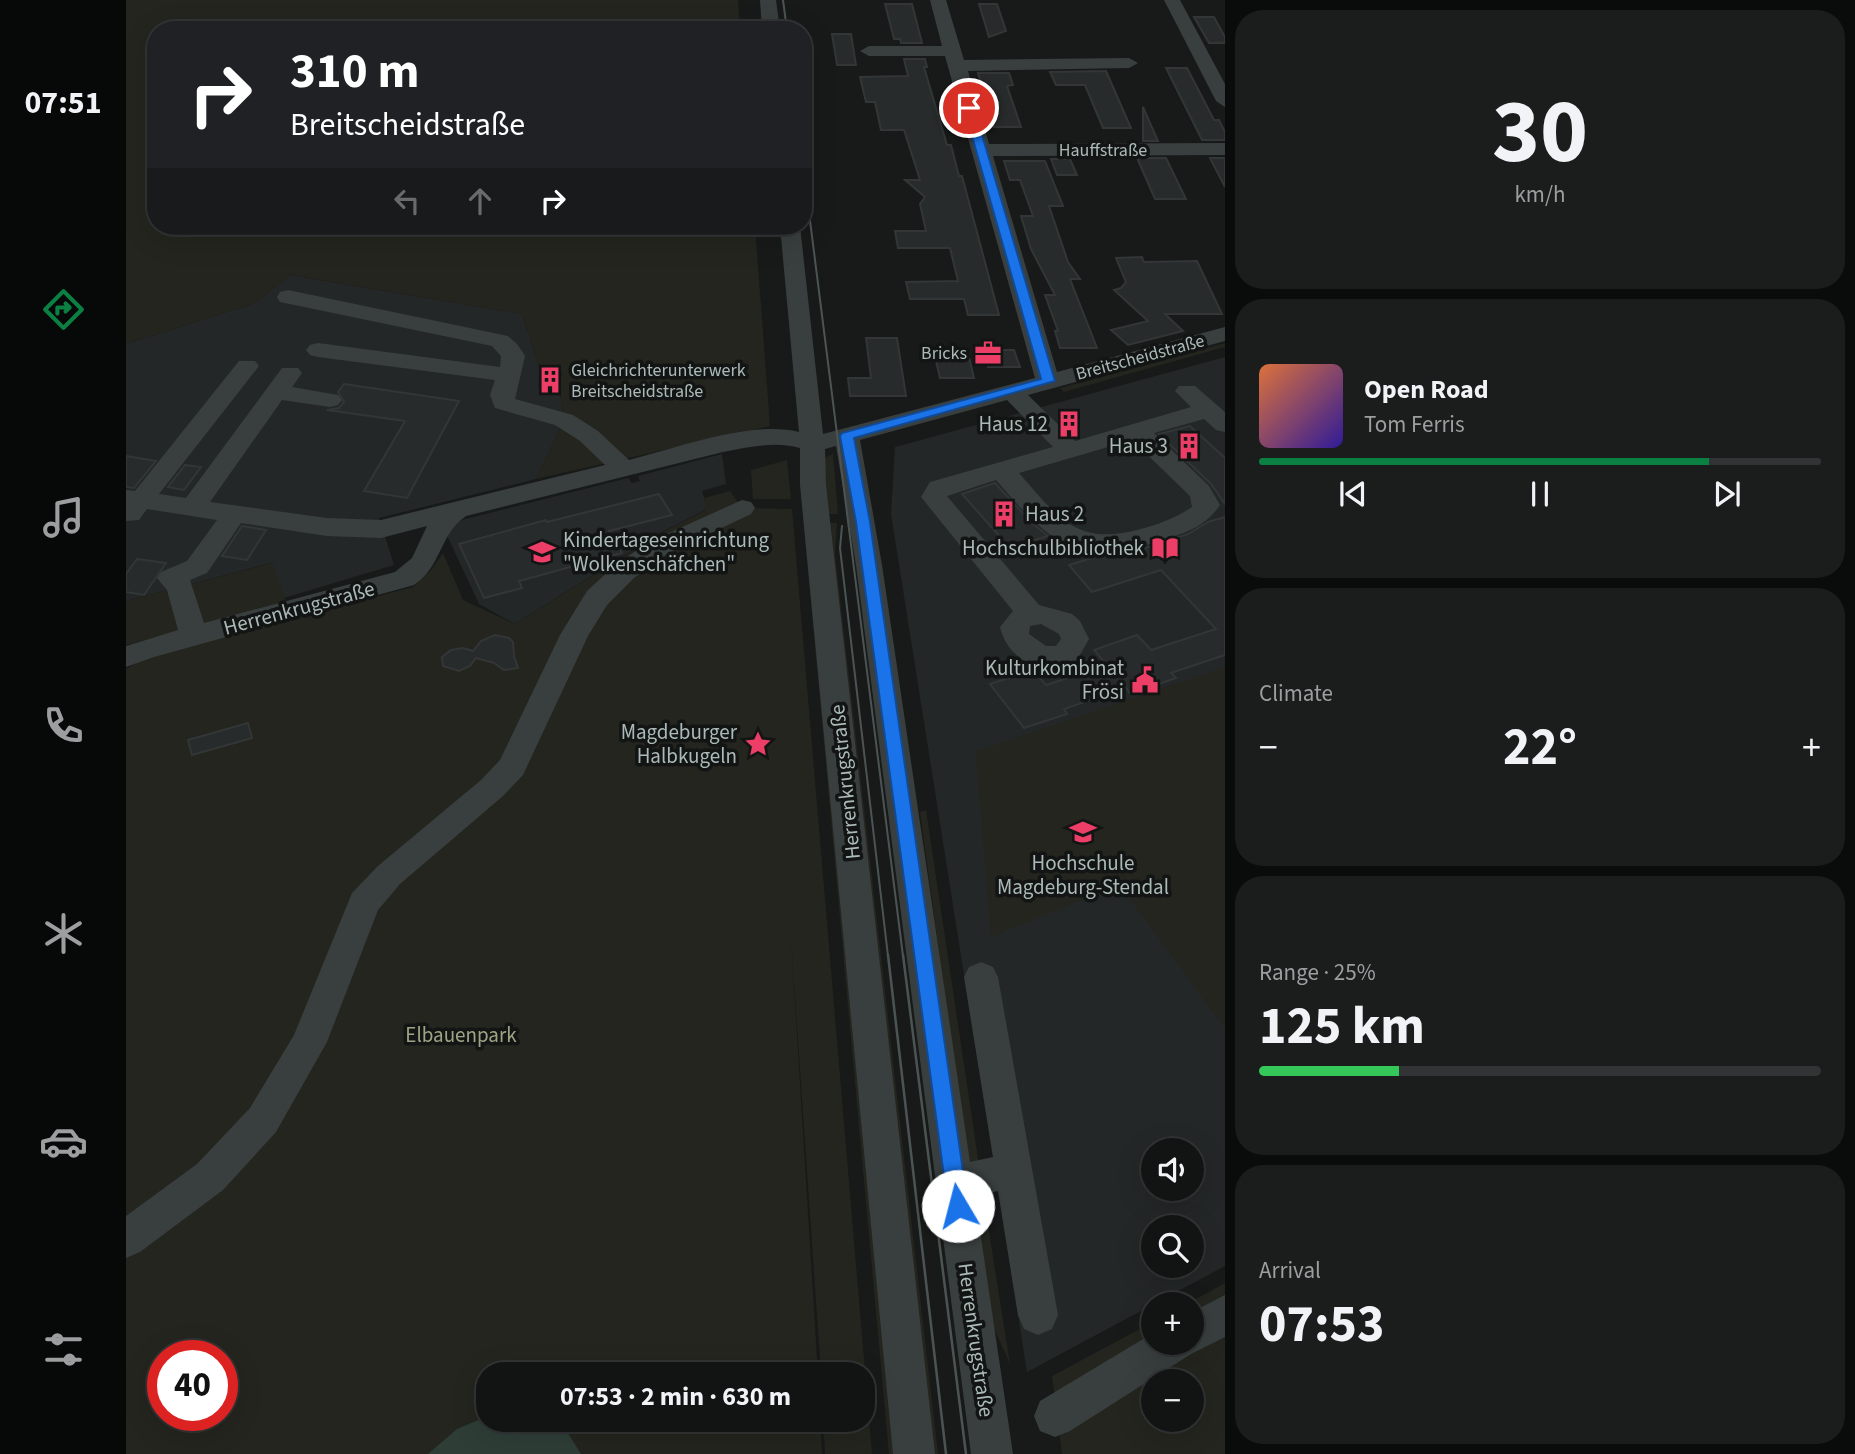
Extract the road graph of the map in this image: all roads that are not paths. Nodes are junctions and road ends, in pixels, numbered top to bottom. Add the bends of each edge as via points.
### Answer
1 (768, 0) edge
2 (937, 0) edge
3 (1172, 0) edge
4 (770, 21) edge
5 (869, 51) dead end
6 (954, 58) junction
7 (1129, 63) dead end
8 (1225, 101) edge
9 (1225, 149) edge
10 (981, 150) junction
11 (791, 235) edge
12 (288, 297) dead end
13 (1225, 334) edge
14 (318, 350) dead end
15 (247, 366) dead end
16 (509, 375) junction
17 (1048, 381) junction
18 (1011, 391) junction
19 (1187, 391) dead end
20 (330, 400) dead end
21 (1217, 417) edge
22 (1136, 430) junction
23 (847, 436) junction
24 (811, 444) junction
25 (1069, 449) junction
26 (623, 468) junction
27 (1001, 469) junction
28 (131, 506) edge
29 (192, 508) junction
30 (741, 508) dead end
31 (235, 513) junction
32 (457, 520) junction
33 (1032, 615) dead end
34 (194, 636) junction
35 (132, 653) edge
36 (981, 977) dead end
37 (1013, 1167) junction
38 (954, 1182) junction
39 (126, 1238) edge
40 (1038, 1315) dead end
41 (1225, 1315) edge
42 (1204, 1327) edge
43 (1155, 1355) edge
44 (1055, 1416) dead end
45 (914, 1454) edge
46 (992, 1454) edge

1 - 4 street
2 - 6 street
3 - 8 street via 1205,49
5 - 6 street
6 - 7 street
6 - 10 street
9 - 10 street, Hauffstraße
10 - 17 street
11 - 24 street, Herrenkrugstraße
12 - 16 street via 496,340 512,353
13 - 17 street, Breitscheidstraße
14 - 16 street
15 - 28 street
16 - 26 street via 501,395 503,403 564,420
17 - 18 street, Breitscheidstraße
18 - 23 street, Breitscheidstraße
18 - 25 street
19 - 21 street
20 - 29 street via 283,383
21 - 22 street
22 - 25 street
22 - 27 street via 1200,492 1207,505 1204,513 1115,544 1080,542 1062,534
23 - 24 street, Breitscheidstraße
23 - 38 street, Herrenkrugstraße via 871,578
24 - 26 street via 787,437 754,438
24 - 45 street, Herrenkrugstraße
25 - 27 street
26 - 32 street
27 - 33 street via 939,488 934,497
28 - 29 street
29 - 31 street
30 - 39 street via 658,548 597,598 574,635 512,766 363,903 309,1042 262,1120 210,1177
31 - 32 street via 338,528
31 - 34 street via 197,567 171,578 180,586
32 - 34 street, Herrenkrugstraße via 438,527 426,561 409,577
34 - 35 street, Herrenkrugstraße
36 - 37 street
37 - 38 street via 989,1177
37 - 40 street
38 - 46 street, Herrenkrugstraße
41 - 42 street
43 - 44 street

